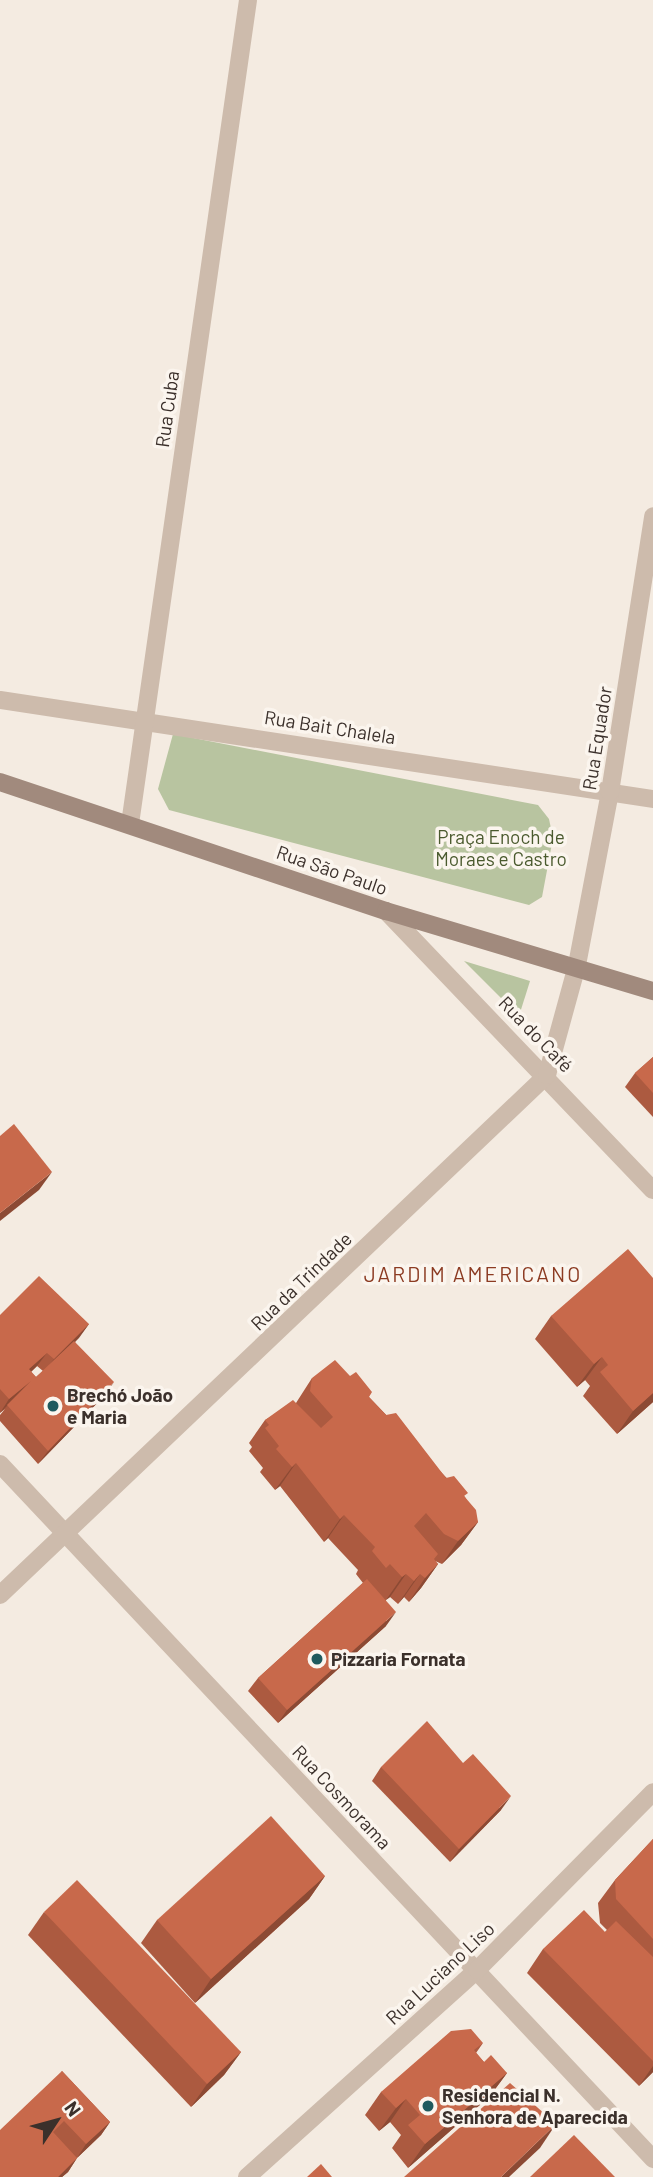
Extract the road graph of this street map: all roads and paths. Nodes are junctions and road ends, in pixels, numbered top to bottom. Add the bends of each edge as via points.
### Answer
1 (248, 0) edge
2 (653, 516) edge
3 (0, 700) edge
4 (143, 719) junction
5 (0, 782) edge
6 (610, 792) junction
7 (653, 799) edge
8 (130, 824) junction
9 (386, 911) junction
10 (577, 965) junction
11 (653, 991) edge
12 (547, 1075) junction
13 (653, 1190) edge
14 (0, 1464) edge
15 (65, 1534) junction
16 (0, 1595) edge
17 (653, 1792) edge
18 (477, 1970) junction
19 (653, 2160) edge
20 (247, 2177) edge

1 - 4 street, Rua Cuba
2 - 6 street, Rua Equador
3 - 4 street, Rua Bait Chalela
4 - 6 street, Rua Bait Chalela
4 - 8 street, Rua Cuba
5 - 8 main road, Rua São Paulo
6 - 7 street, Rua Bait Chalela
6 - 10 street, Rua Equador
8 - 9 main road, Rua São Paulo
9 - 10 main road, Rua São Paulo
9 - 12 street, Rua do Café
10 - 11 main road, Rua São Paulo
10 - 12 street
12 - 13 street, Rua do Café
12 - 15 street, Rua da Trindade
14 - 15 street, Rua Cosmorama
15 - 16 street, Rua da Trindade
15 - 18 street, Rua Cosmorama
17 - 18 street, Rua Luciano Liso
18 - 19 street, Rua Cosmorama
18 - 20 street, Rua Luciano Liso

